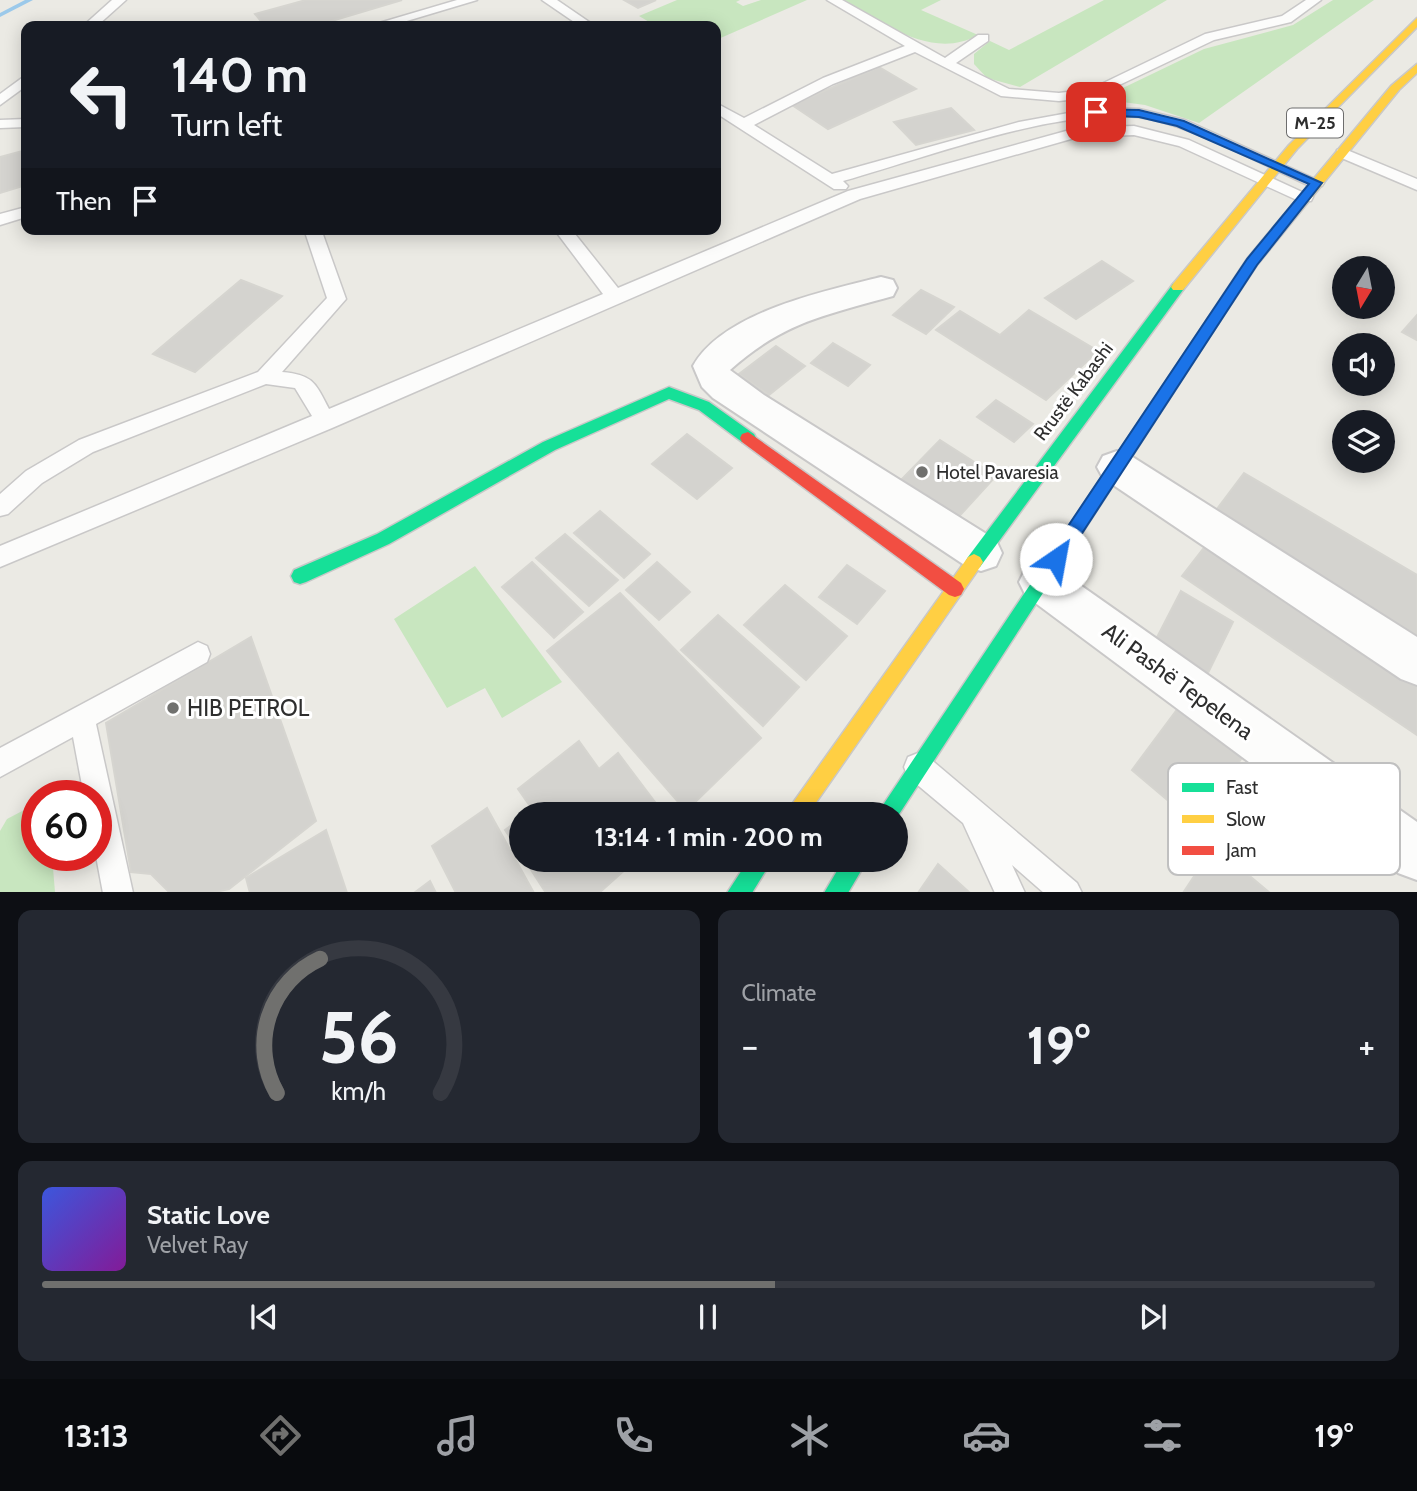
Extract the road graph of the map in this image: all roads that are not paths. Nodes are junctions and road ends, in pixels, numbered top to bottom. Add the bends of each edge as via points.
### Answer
1 (120, 0) edge
2 (471, 0) edge
3 (548, 0) edge
4 (833, 0) edge
5 (1315, 0) edge
6 (95, 21) edge
7 (394, 21) edge
8 (581, 21) edge
9 (1417, 21) edge
10 (984, 38) dead end
11 (917, 47) junction
12 (946, 64) junction
13 (1417, 66) edge
14 (21, 83) edge
15 (0, 101) edge
16 (721, 110) edge
17 (21, 123) edge
18 (21, 123) edge
19 (0, 124) edge
20 (743, 125) junction
21 (0, 131) edge
22 (1342, 153) junction
23 (1277, 166) junction
24 (829, 180) junction
25 (1265, 180) junction
26 (1316, 183) junction
27 (1417, 185) edge
28 (854, 195) junction
29 (1305, 197) junction
30 (21, 214) edge
31 (0, 220) edge
32 (314, 235) edge
33 (567, 235) edge
34 (881, 288) dead end
35 (615, 297) junction
36 (265, 377) junction
37 (325, 422) junction
38 (1117, 467) junction
39 (0, 507) edge
40 (981, 553) junction
41 (0, 557) edge
42 (300, 576) dead end
43 (1041, 582) junction
44 (955, 589) junction
45 (198, 654) dead end
46 (1417, 663) edge
47 (82, 719) junction
48 (1291, 763) edge
49 (0, 764) edge
50 (918, 767) junction
51 (804, 802) edge
52 (895, 802) edge
53 (970, 809) junction
54 (1400, 842) edge
55 (1417, 854) edge
56 (753, 872) edge
57 (848, 872) edge
58 (118, 892) edge
59 (738, 892) edge
60 (835, 892) edge
61 (1010, 892) edge
62 (1067, 892) edge

1 - 6 lane
2 - 7 lane
3 - 8 lane
4 - 11 lane
5 - 12 lane via 1286,19 1210,37 1083,95 1006,93
9 - 23 main road, Rrustë Kabashi / M-25 via 1359,73
10 - 12 lane
11 - 12 lane
11 - 20 lane via 788,98
13 - 22 main road, M-25
14 - 15 lane
16 - 20 lane
17 - 19 lane
18 - 21 lane
20 - 24 lane
22 - 26 main road, M-25
22 - 27 lane
23 - 24 lane via 1180,123 1139,113 1096,112 1024,125
23 - 25 main road, Rrustë Kabashi / M-25
23 - 26 lane
24 - 28 lane
25 - 28 lane via 1184,143 1134,130 1077,133
25 - 29 lane
25 - 40 main road, Rrustë Kabashi / M-25 via 1219,232
26 - 29 main road, M-25
28 - 35 lane
29 - 38 main road, M-25 via 1252,262
30 - 31 lane
32 - 36 lane via 337,299
33 - 35 lane
34 - 40 street via 792,312 749,335 711,366 715,377
35 - 37 lane
36 - 37 lane via 300,381
36 - 39 lane via 86,446 34,477
37 - 41 lane
38 - 43 main road, M-25
38 - 46 street
40 - 44 main road, Rrustë Kabashi / M-25
42 - 44 main road via 383,539 549,446 669,393 704,406
43 - 48 street, Ali Pashë Tepelena
43 - 50 main road, M-25
44 - 51 main road, Rrustë Kabashi / M-25
45 - 47 lane
47 - 49 lane
47 - 58 lane
50 - 52 main road, M-25
50 - 53 lane
53 - 61 lane
53 - 62 lane
54 - 55 street, Ali Pashë Tepelena
56 - 59 main road
57 - 60 main road

